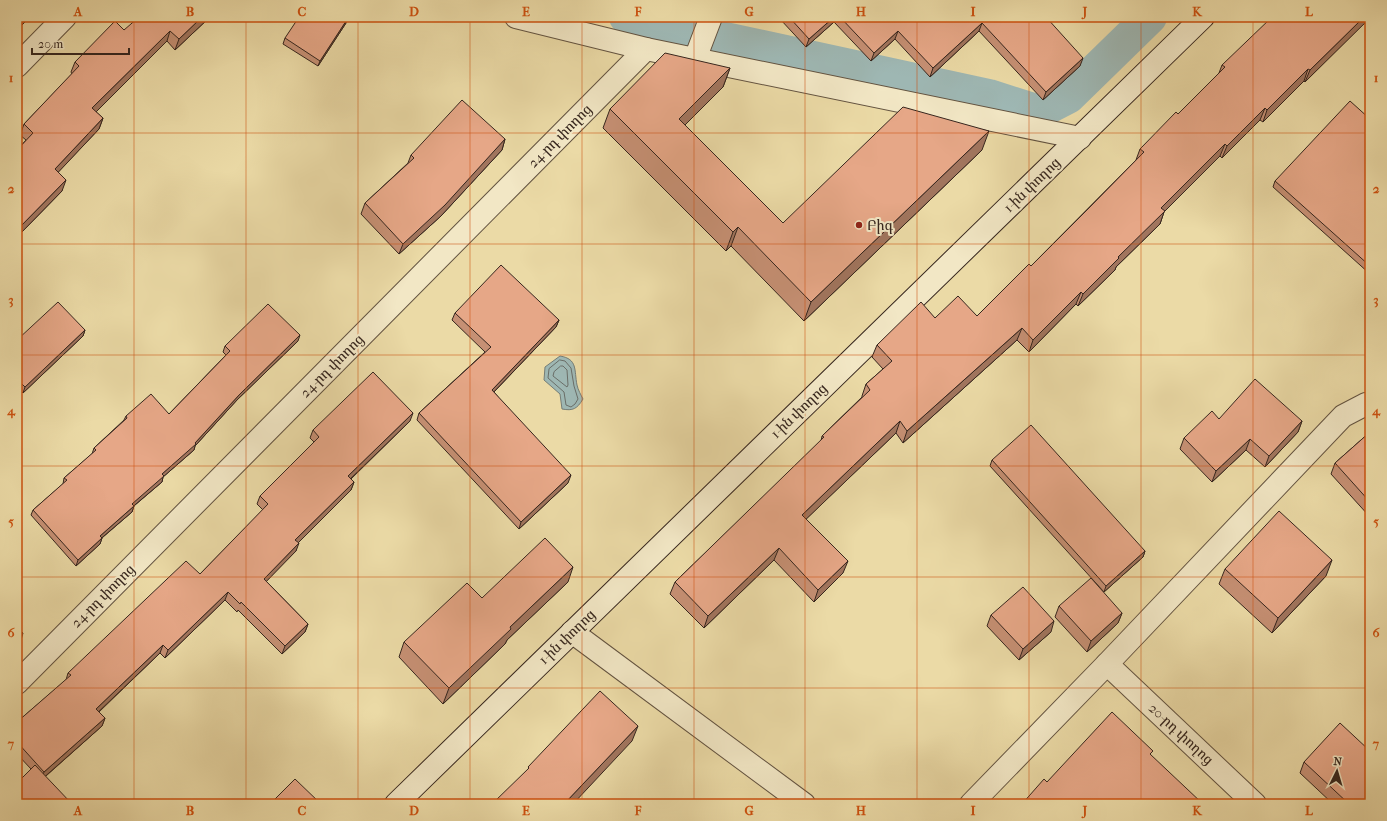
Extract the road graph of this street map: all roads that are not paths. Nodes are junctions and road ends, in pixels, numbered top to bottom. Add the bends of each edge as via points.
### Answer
1 (65, 17) edge
2 (516, 17) edge
3 (710, 17) edge
4 (1203, 17) edge
5 (646, 49) junction
6 (695, 59) junction
7 (17, 66) edge
8 (1080, 138) junction
9 (1368, 404) edge
10 (572, 632) junction
11 (1107, 664) junction
12 (17, 683) edge
13 (396, 804) edge
14 (804, 804) edge
15 (971, 804) edge
16 (1254, 804) edge

1 - 7 street
2 - 5 street
3 - 6 street
4 - 8 street, 1-ին փողոց
5 - 6 street
5 - 12 street, 24-րդ փողոց
6 - 8 street
8 - 10 street, 1-ին փողոց
9 - 11 street via 1342,416
10 - 13 street, 1-ին փողոց
10 - 14 street
11 - 15 street
11 - 16 street, 20-րդ փողոց

